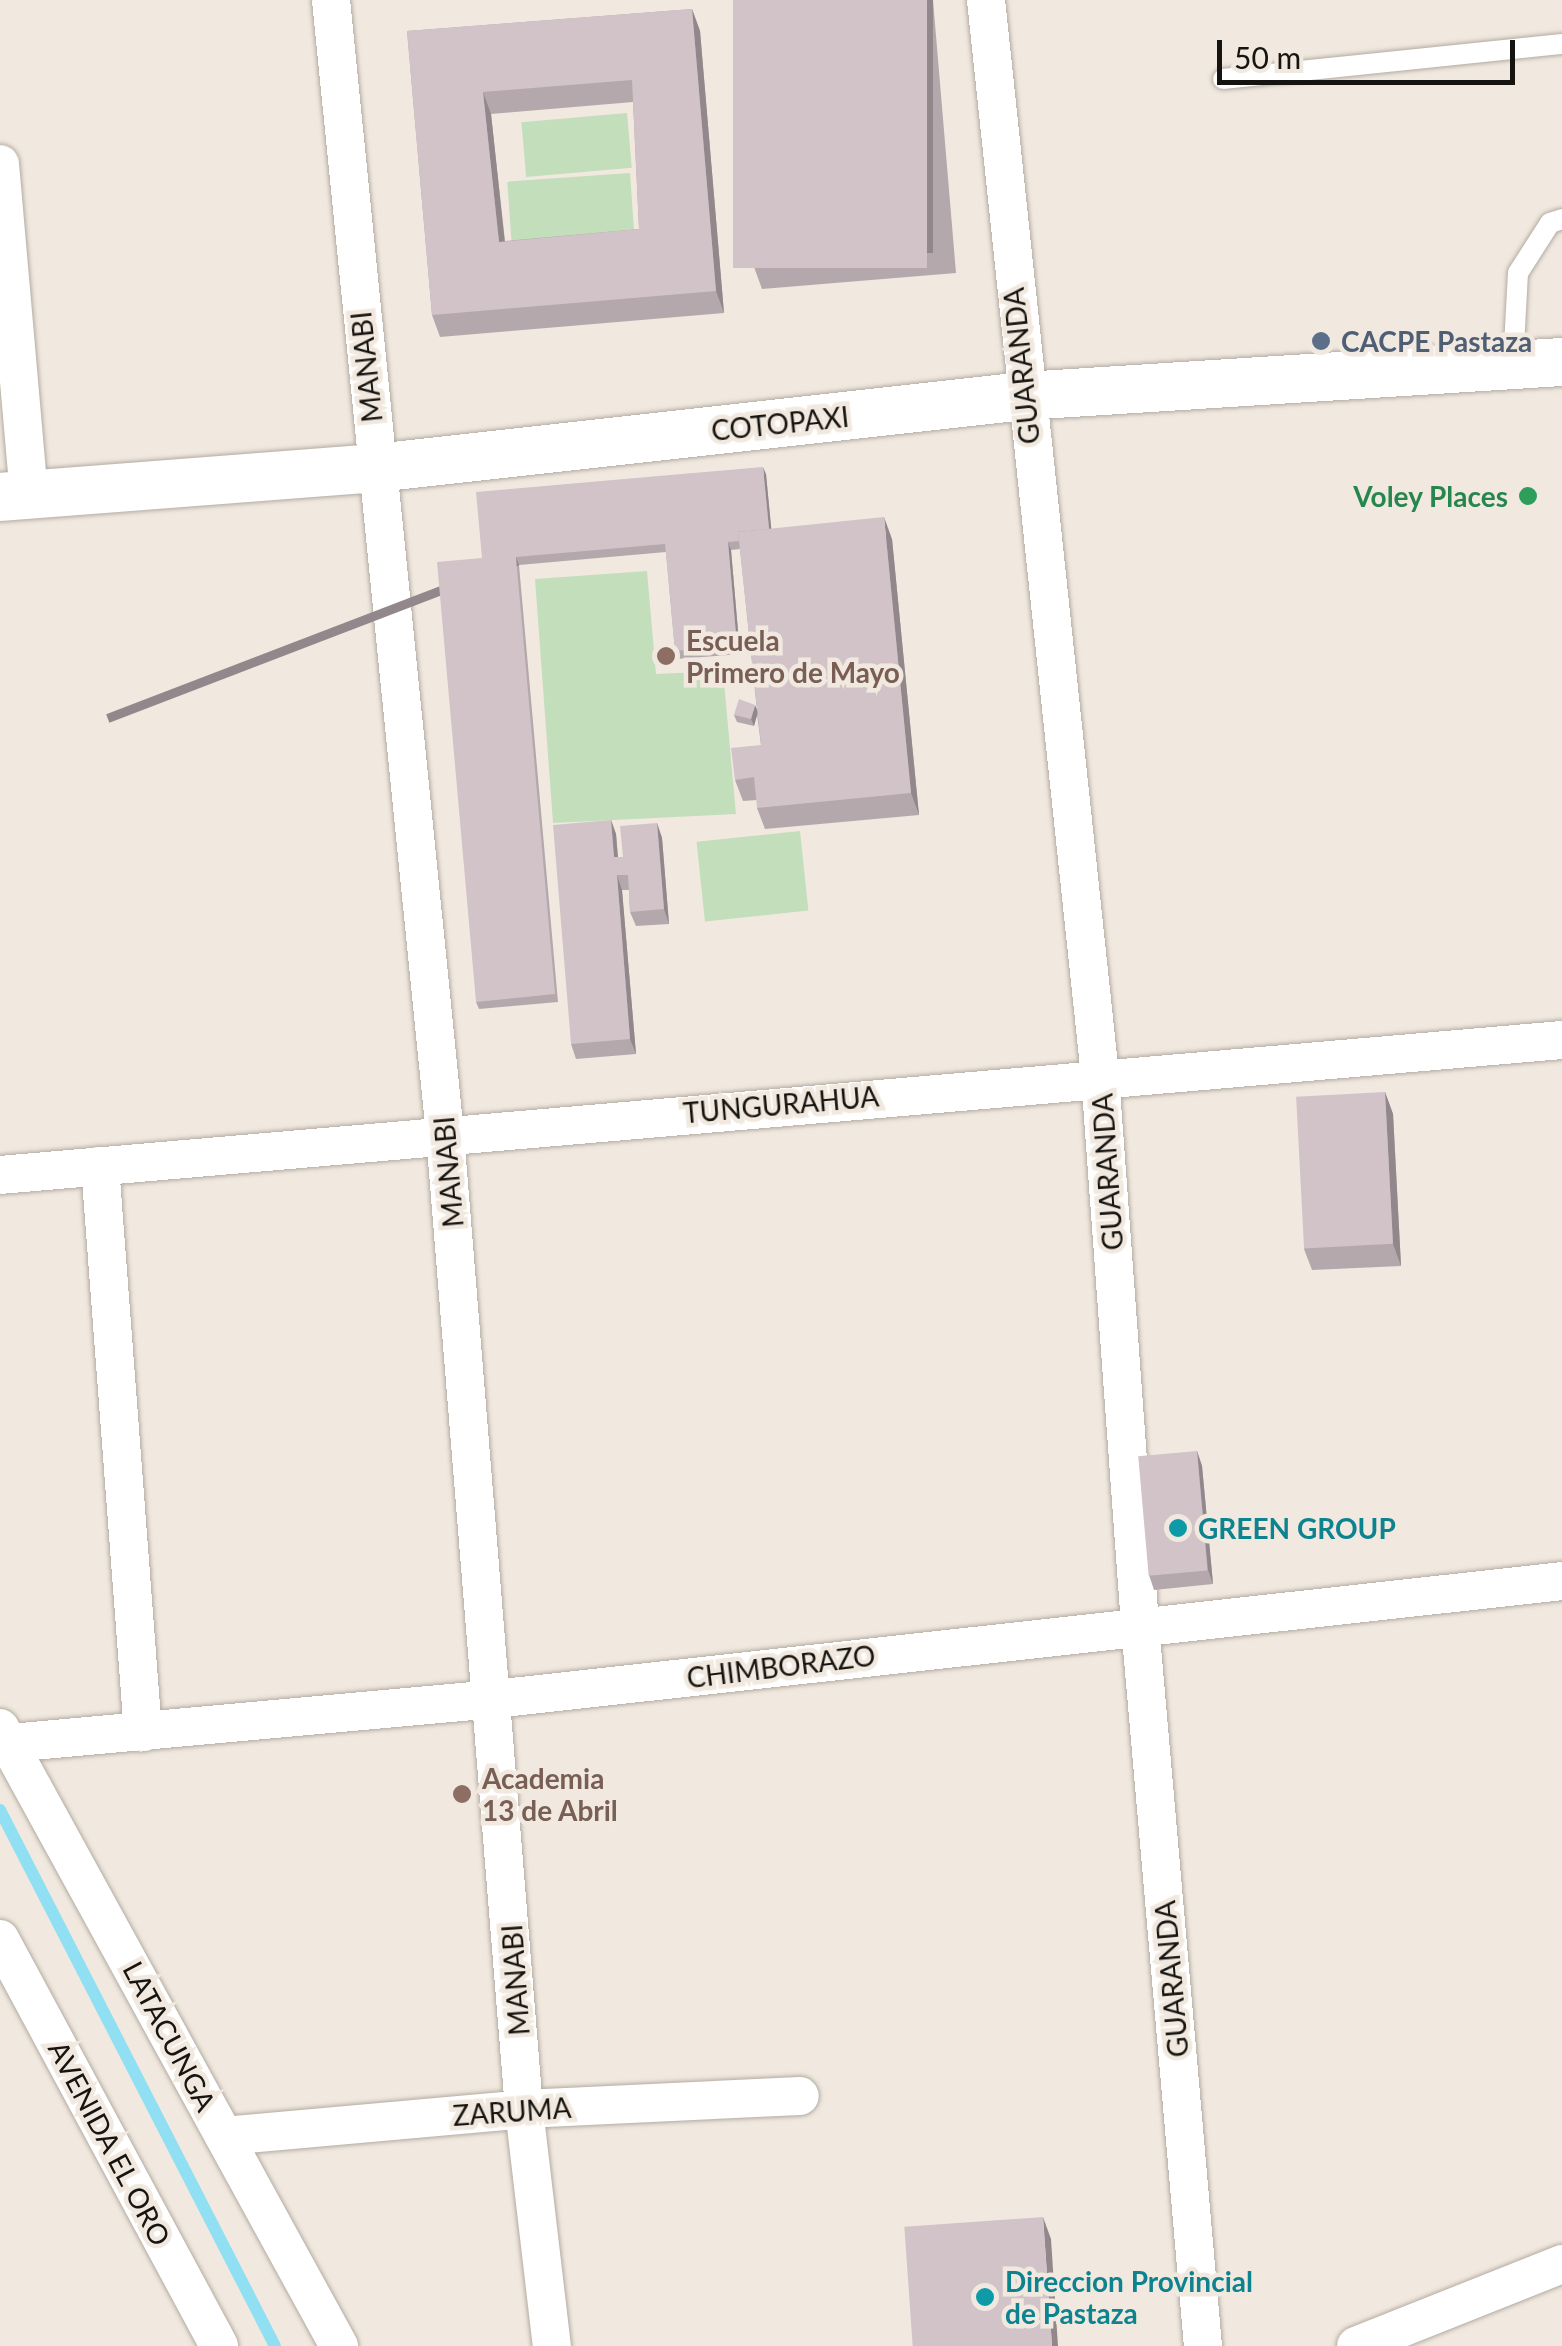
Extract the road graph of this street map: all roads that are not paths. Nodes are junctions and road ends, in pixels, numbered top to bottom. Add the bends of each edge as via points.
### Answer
1 (331, 0) edge
2 (986, 0) edge
3 (1562, 44) edge
4 (1224, 79) dead end
5 (0, 164) edge
6 (1562, 219) edge
7 (1562, 362) edge
8 (1513, 365) junction
9 (1024, 396) junction
10 (376, 468) junction
11 (15, 496) edge
12 (1562, 1040) edge
13 (1100, 1076) junction
14 (444, 1135) junction
15 (100, 1166) junction
16 (0, 1176) edge
17 (1562, 1582) edge
18 (1140, 1624) junction
19 (494, 1699) junction
20 (143, 1732) junction
21 (4, 1738) edge
22 (0, 1939) edge
23 (800, 2096) dead end
24 (524, 2109) junction
25 (224, 2136) junction
26 (1562, 2264) edge
27 (219, 2346) edge
28 (338, 2346) edge
29 (552, 2346) edge
30 (1203, 2346) edge
31 (1356, 2346) edge

1 - 10 street, MANABI
2 - 9 street, GUARANDA
3 - 4 lane
5 - 11 street
6 - 8 lane via 1550,223 1518,273
7 - 8 street, COTOPAXI
8 - 9 street, COTOPAXI
9 - 10 street, COTOPAXI
9 - 13 street, GUARANDA
10 - 11 street, COTOPAXI
10 - 14 street, MANABI
12 - 13 street, TUNGURAHUA
13 - 14 street, TUNGURAHUA
13 - 18 street, GUARANDA
14 - 15 street, TUNGURAHUA
14 - 19 street, MANABI
15 - 16 street, TUNGURAHUA
15 - 20 street
17 - 18 street, CHIMBORAZO
18 - 19 street, CHIMBORAZO
18 - 30 street, GUARANDA
19 - 20 street, CHIMBORAZO
19 - 24 street, MANABI
20 - 21 street, CHIMBORAZO
21 - 25 street, LATACUNGA
22 - 27 street, AVENIDA EL ORO
23 - 24 street, ZARUMA
24 - 25 street, ZARUMA
24 - 29 street, MANABI
25 - 28 street, LATACUNGA
26 - 31 street

